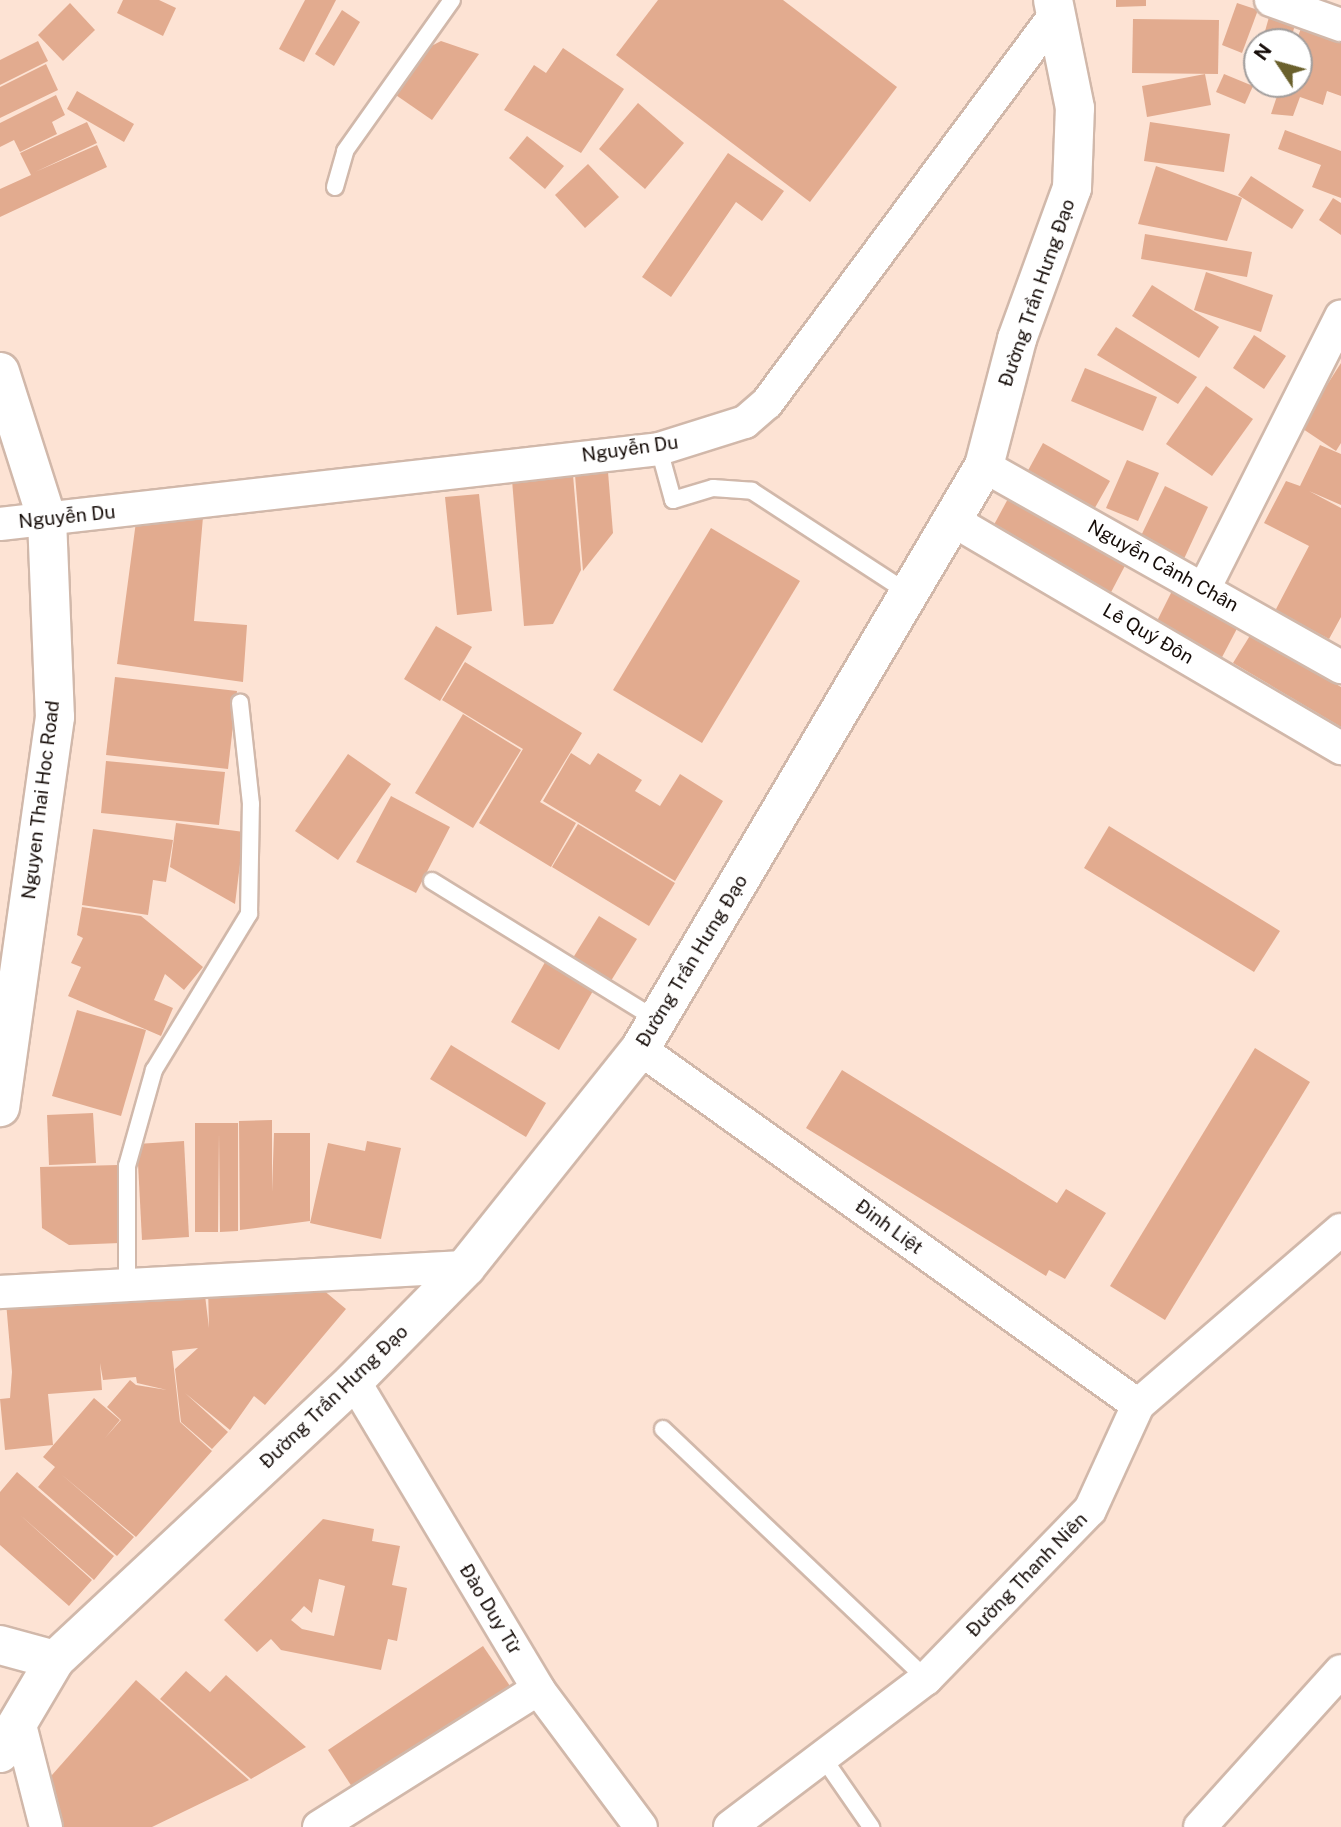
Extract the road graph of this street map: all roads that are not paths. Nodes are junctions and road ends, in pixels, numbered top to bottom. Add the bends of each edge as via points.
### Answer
1 (452, 0) edge
2 (1271, 0) edge
3 (1055, 7) edge
4 (1341, 25) edge
5 (335, 187) dead end
6 (1341, 317) edge
7 (0, 372) edge
8 (659, 449) junction
9 (984, 466) junction
10 (47, 519) junction
11 (954, 521) junction
12 (0, 524) edge
13 (1204, 589) junction
14 (912, 595) junction
15 (1341, 667) edge
16 (240, 703) dead end
17 (1341, 748) edge
18 (432, 881) dead end
19 (649, 1035) junction
20 (0, 1107) edge
21 (1341, 1230) edge
22 (466, 1267) junction
23 (127, 1285) junction
24 (0, 1292) edge
25 (354, 1381) junction
26 (1138, 1405) junction
27 (663, 1429) dead end
28 (0, 1645) edge
29 (55, 1660) junction
30 (1341, 1671) edge
31 (926, 1679) junction
32 (538, 1689) junction
33 (9, 1737) edge
34 (824, 1759) junction
35 (742, 1824) edge
36 (46, 1827) edge
37 (319, 1827) edge
38 (641, 1827) edge
39 (871, 1827) edge
40 (1200, 1827) edge

1 - 5 lane via 345,151
2 - 4 street
3 - 8 street, Nguyễn Du via 767,403 746,422
3 - 9 street, Đường Trần Hưng Đạo via 1075,108 1072,188 1017,340
6 - 13 street
7 - 10 street, Nguyen Thai Hoc Road
8 - 10 street, Nguyễn Du
8 - 14 lane via 673,500 713,488 752,491
9 - 11 street, Đường Trần Hưng Đạo
9 - 13 street, Nguyễn Cảnh Chân
10 - 12 street, Nguyễn Du
10 - 20 street, Nguyen Thai Hoc Road via 55,716
11 - 14 street, Đường Trần Hưng Đạo
11 - 17 street, Lê Quý Đôn
13 - 15 street, Nguyễn Cảnh Chân
14 - 19 street, Đường Trần Hưng Đạo
16 - 23 lane via 251,804 249,914 154,1070 127,1166
18 - 19 lane
19 - 22 street, Đường Trần Hưng Đạo
19 - 26 street, Đinh Liệt
21 - 26 street, Đường Thanh Niên
22 - 23 street
22 - 25 street, Đường Trần Hưng Đạo
23 - 24 street
25 - 29 street, Đường Trần Hưng Đạo
25 - 32 street, Đào Duy Từ
26 - 31 street, Đường Thanh Niên via 1090,1510
27 - 31 lane
28 - 29 street
29 - 33 street, Đường Trần Hưng Đạo
30 - 40 street
31 - 34 street, Đường Thanh Niên
32 - 37 street
32 - 38 street, Đào Duy Từ
33 - 36 street
34 - 35 street, Đường Thanh Niên
34 - 39 lane

